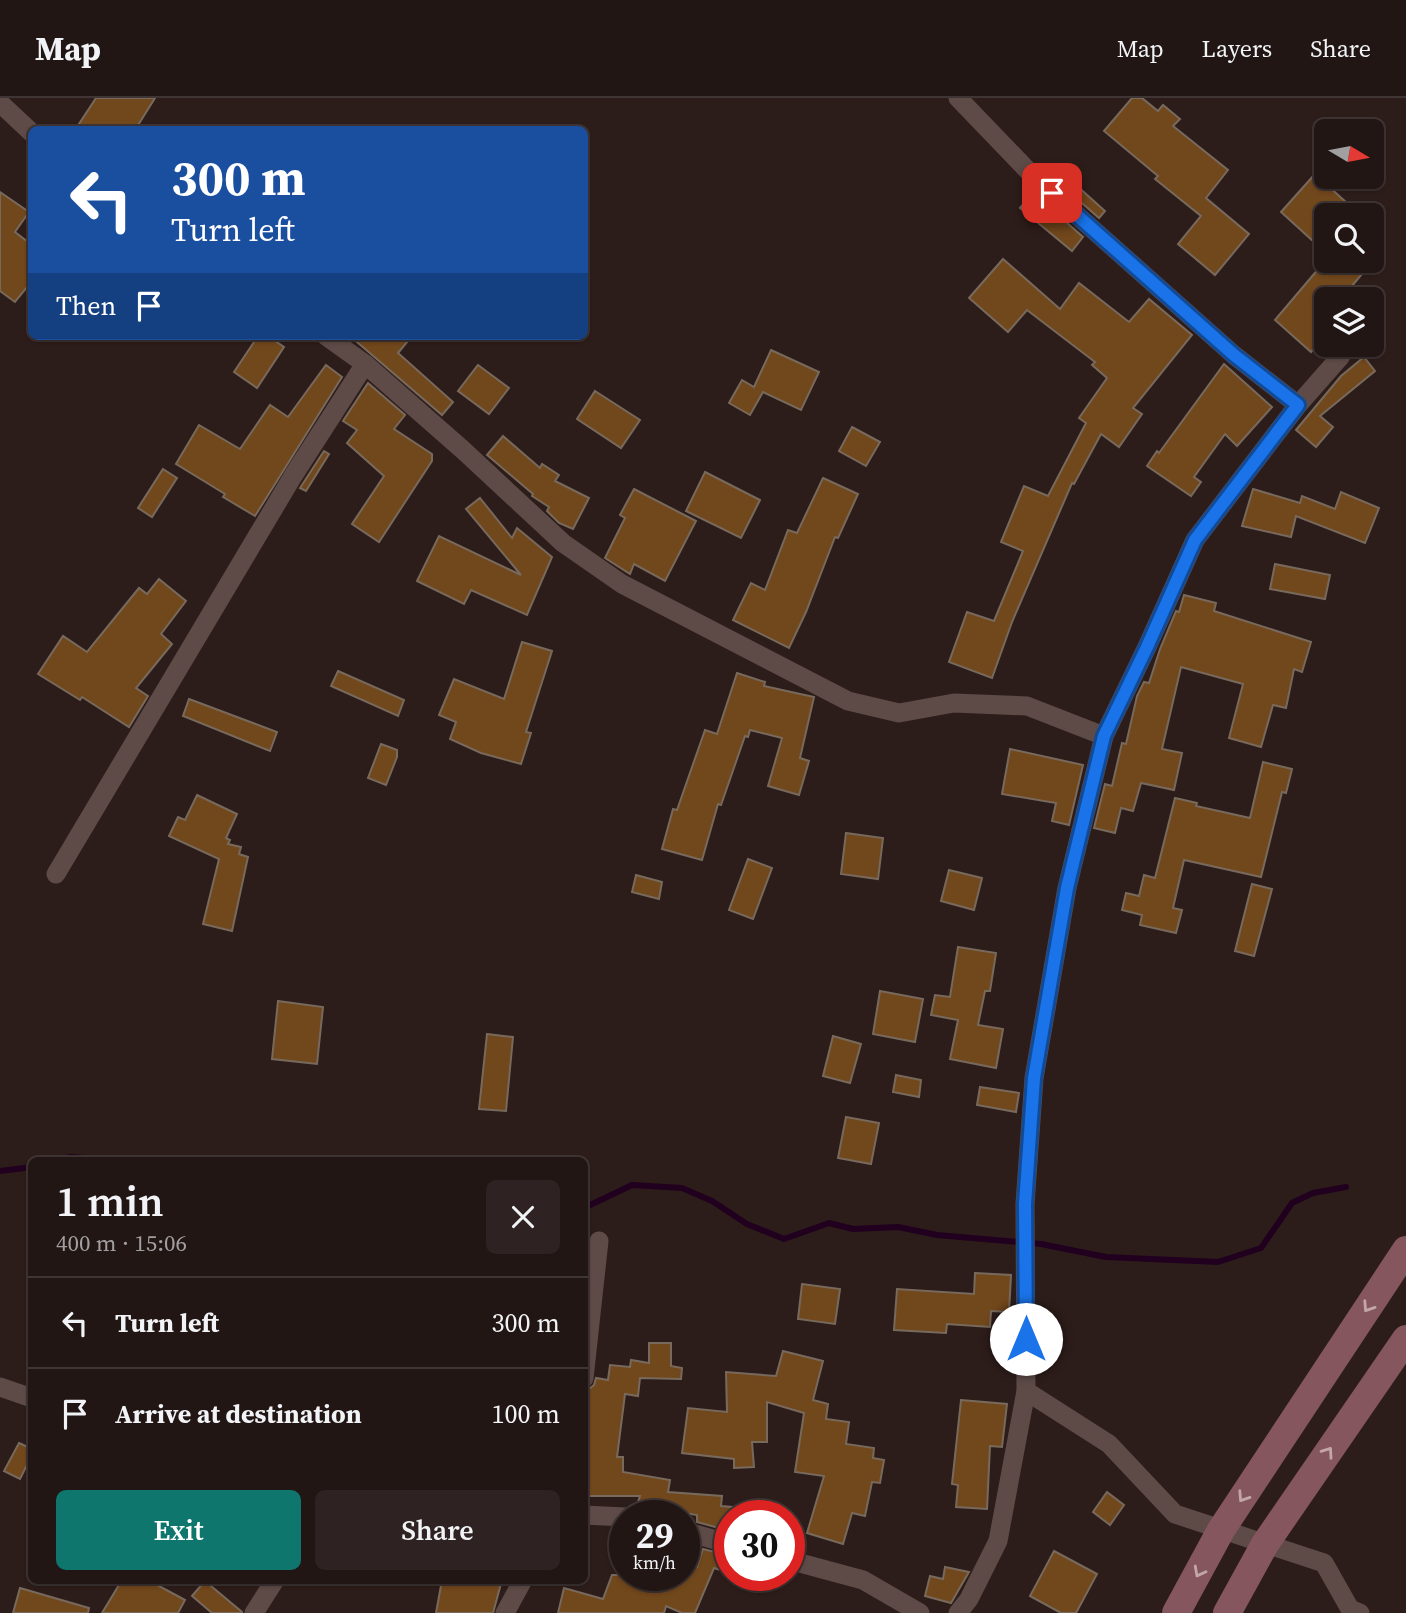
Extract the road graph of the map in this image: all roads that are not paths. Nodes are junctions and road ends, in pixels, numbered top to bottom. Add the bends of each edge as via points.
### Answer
1 (958, 98) edge
2 (0, 103) edge
3 (28, 129) edge
4 (332, 340) edge
5 (1340, 357) edge
6 (365, 364) junction
7 (1298, 405) junction
8 (1104, 736) junction
9 (56, 874) dead end
10 (599, 1241) dead end
11 (1406, 1250) edge
12 (1406, 1339) edge
13 (588, 1341) edge
14 (0, 1387) edge
15 (1026, 1391) junction
16 (28, 1397) edge
17 (588, 1515) edge
18 (609, 1516) edge
19 (1221, 1530) junction
20 (1265, 1544) junction
21 (805, 1564) edge
22 (272, 1584) edge
23 (521, 1584) edge
24 (254, 1613) edge
25 (506, 1613) edge
26 (920, 1613) edge
27 (958, 1613) edge
28 (1177, 1613) edge
29 (1227, 1613) edge
30 (1360, 1613) edge

1 - 7 street via 1034,177 1234,355
2 - 3 street
4 - 6 street
5 - 7 street
6 - 8 street via 563,543 622,584 848,701 899,713 954,703 1027,706
6 - 9 street via 293,476
7 - 8 street via 1195,540
8 - 15 street via 1064,904 1034,1078 1025,1204
10 - 13 street
11 -> 19 main road
20 -> 12 main road
14 - 16 street
15 - 19 street via 1109,1444 1175,1514
15 - 27 street via 998,1541
17 - 18 street
19 - 20 street
19 -> 28 main road
20 - 29 main road
20 - 30 street via 1324,1563 1350,1609
21 - 26 street via 863,1580
22 - 24 street
23 - 25 street

